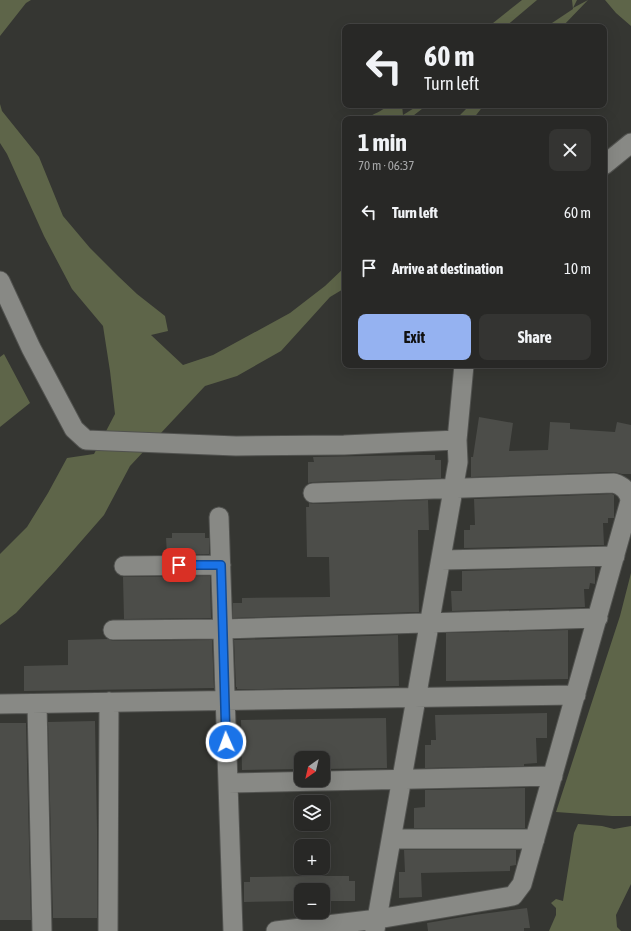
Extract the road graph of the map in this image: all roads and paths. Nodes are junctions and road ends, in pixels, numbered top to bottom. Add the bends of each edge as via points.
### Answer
1 (631, 143) edge
2 (607, 163) edge
3 (0, 281) edge
4 (464, 368) edge
5 (456, 440) junction
6 (454, 488) junction
7 (313, 493) dead end
8 (219, 517) dead end
9 (615, 556) junction
10 (441, 560) junction
11 (221, 565) junction
12 (124, 566) dead end
13 (598, 618) junction
14 (430, 624) junction
15 (223, 629) junction
16 (113, 630) dead end
17 (576, 695) junction
18 (417, 698) junction
19 (225, 701) junction
20 (109, 702) junction
21 (0, 704) edge
22 (37, 704) junction
23 (553, 776) junction
24 (403, 779) junction
25 (228, 783) junction
26 (392, 839) junction
27 (535, 839) junction
28 (376, 925) edge
29 (42, 931) edge
30 (108, 931) edge
31 (233, 931) edge
32 (276, 931) edge

1 - 2 street
3 - 5 street via 31,348 74,429 86,440 236,446
4 - 5 street
5 - 6 street via 458,462
6 - 7 street
6 - 9 street via 618,484 626,489 630,501
6 - 10 street
8 - 11 street
9 - 10 street
9 - 13 street
10 - 14 street
11 - 12 street
11 - 15 street
13 - 14 street
13 - 17 street
14 - 15 street
14 - 18 street
15 - 16 street
15 - 19 street
17 - 18 street
17 - 23 street
18 - 19 street
18 - 24 street
19 - 20 street
19 - 25 street
20 - 22 street
20 - 30 street
21 - 22 street
22 - 29 street
23 - 24 street
23 - 27 street
24 - 25 street
24 - 26 street
25 - 31 street
26 - 27 street
26 - 28 street
27 - 28 street via 522,884 513,896
28 - 32 street

